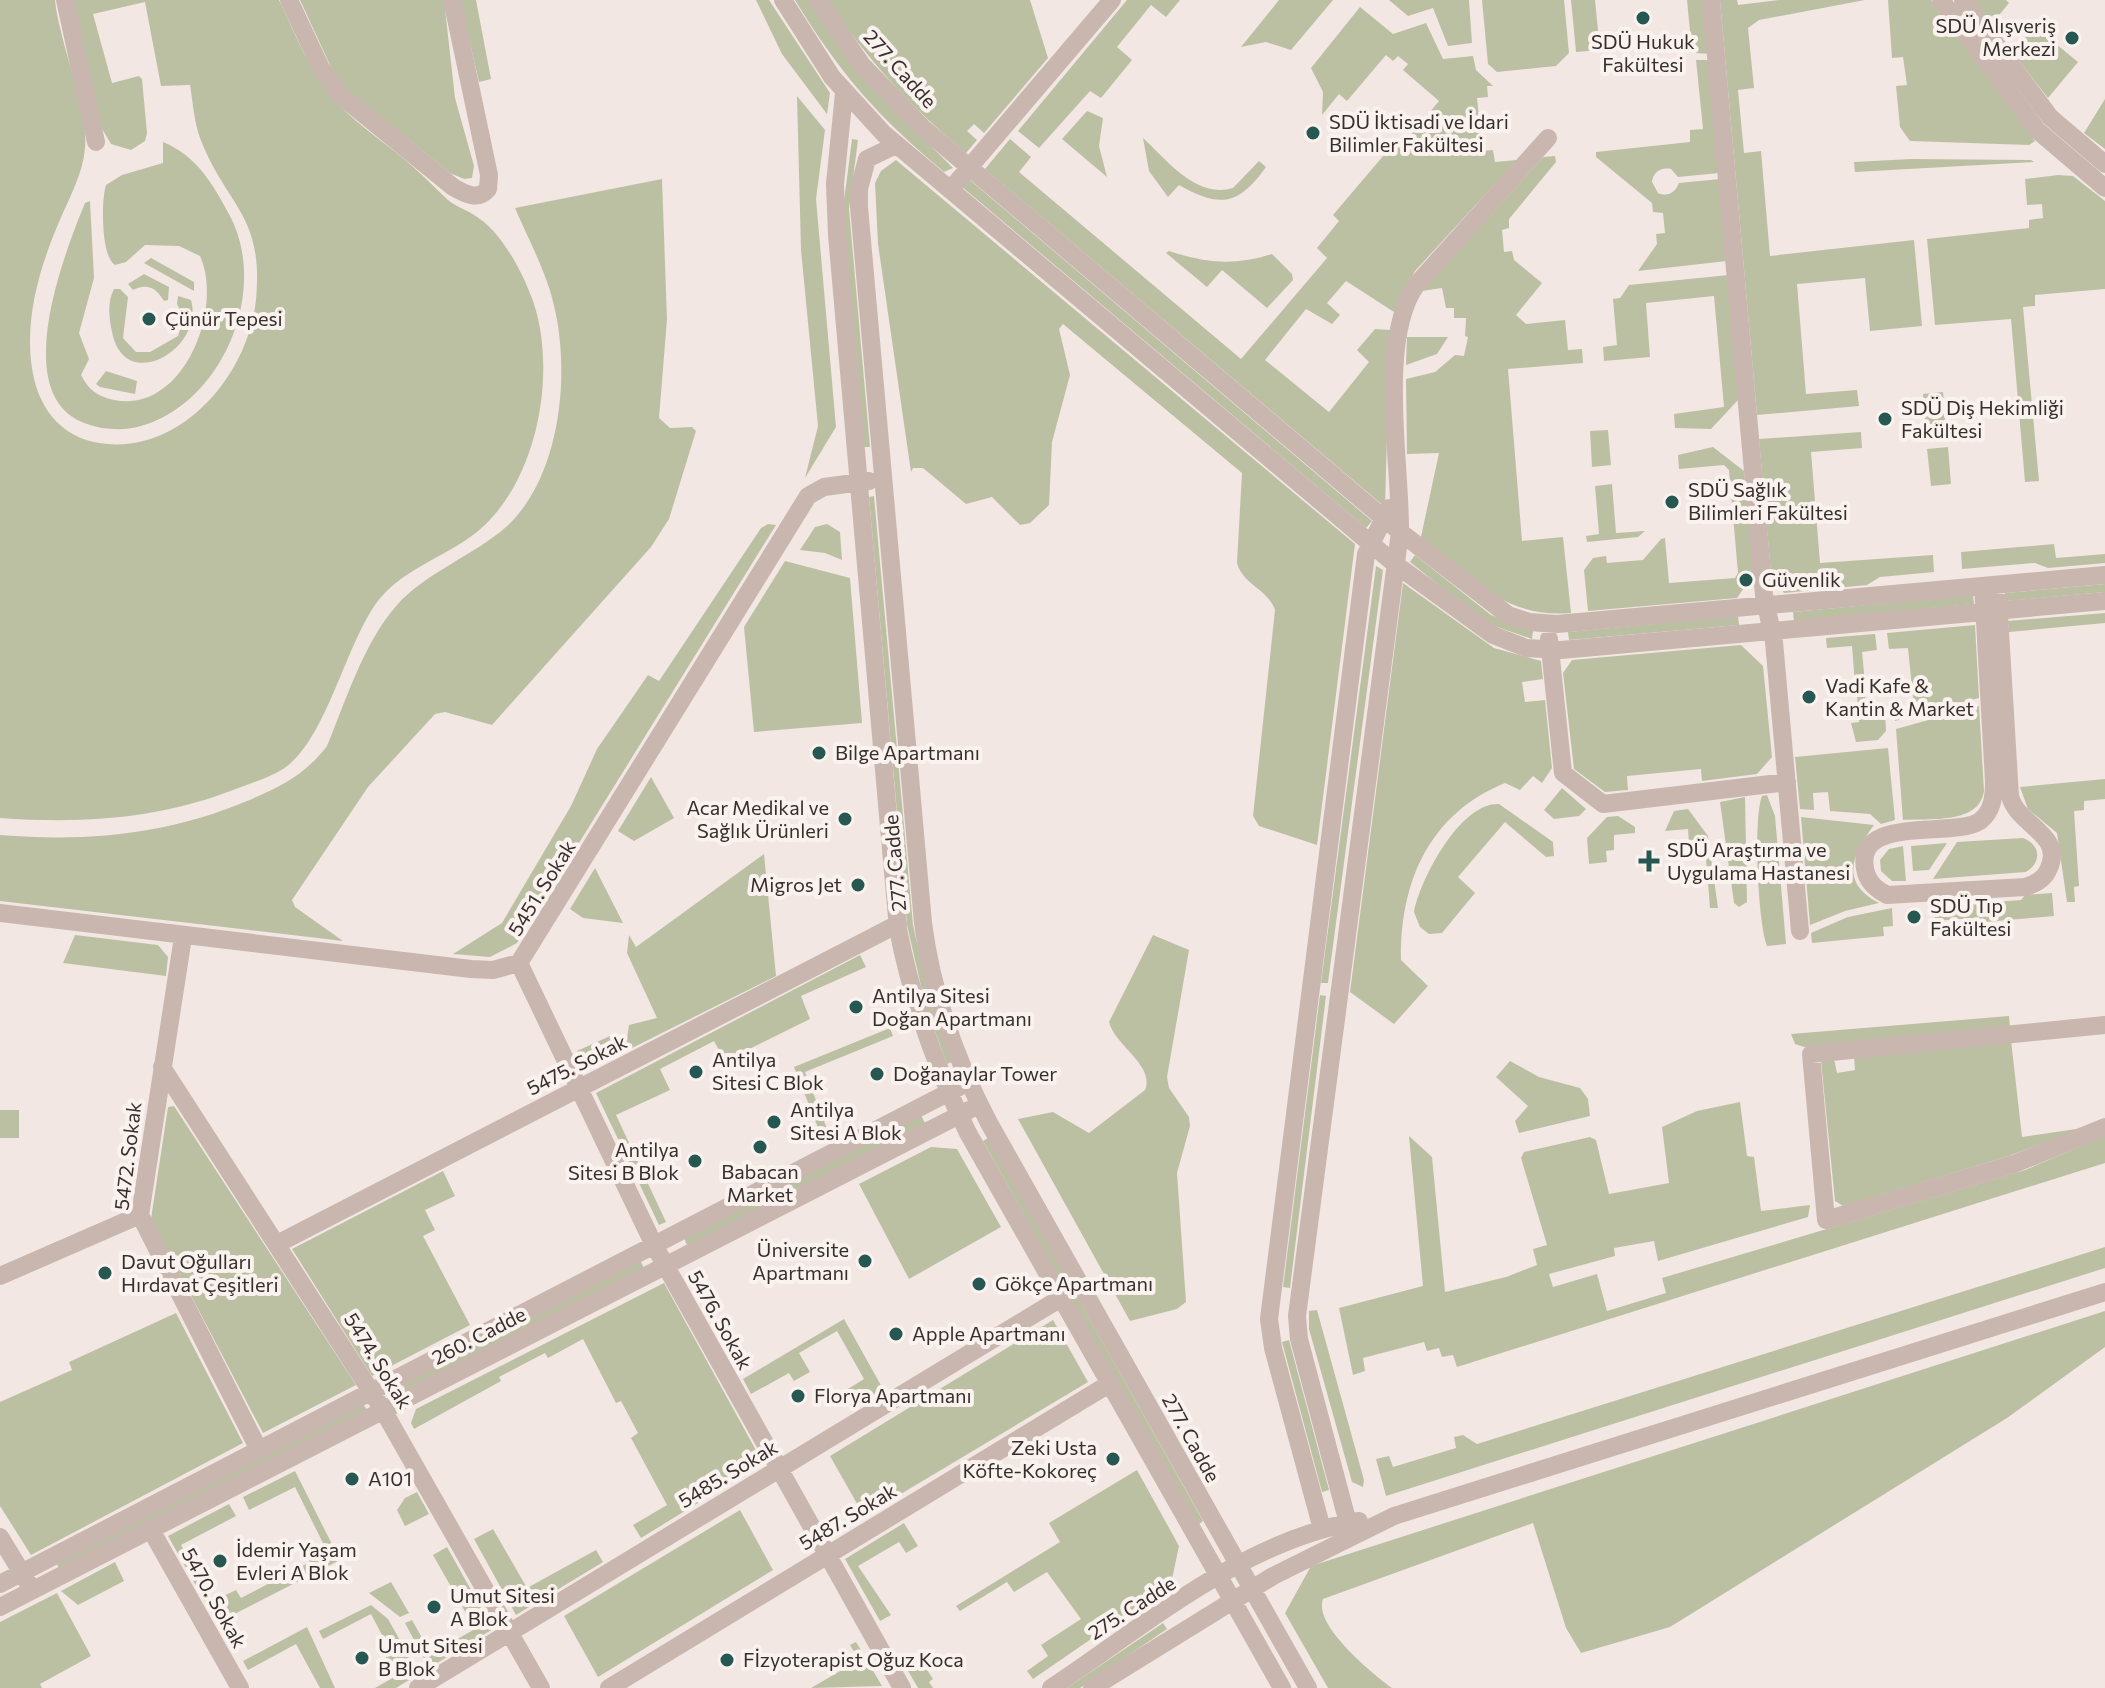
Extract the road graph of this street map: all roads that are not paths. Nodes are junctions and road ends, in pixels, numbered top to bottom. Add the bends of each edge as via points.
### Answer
1 (65, 0) edge
2 (289, 0) edge
3 (452, 0) edge
4 (783, 0) edge
5 (818, 0) edge
6 (1112, 0) edge
7 (1711, 0) edge
8 (1941, 0) edge
9 (1963, 0) edge
10 (844, 93) junction
11 (1548, 138) dead end
12 (96, 142) dead end
13 (896, 145) junction
14 (2105, 164) edge
15 (970, 168) junction
16 (2105, 188) edge
17 (950, 190) junction
18 (884, 480) junction
19 (859, 482) junction
20 (1396, 486) junction
21 (1383, 518) junction
22 (1400, 532) junction
23 (1370, 542) junction
24 (1395, 564) junction
25 (2105, 575) edge
26 (1990, 585) junction
27 (2105, 601) edge
28 (1766, 605) junction
29 (1992, 611) junction
30 (1547, 624) junction
31 (1772, 631) junction
32 (1550, 650) junction
33 (1787, 782) junction
34 (2013, 806) junction
35 (1989, 809) junction
36 (0, 913) edge
37 (898, 924) junction
38 (1800, 931) dead end
39 (183, 937) junction
40 (519, 963) junction
41 (2105, 1025) edge
42 (162, 1067) junction
43 (969, 1082) junction
44 (579, 1088) junction
45 (948, 1092) junction
46 (979, 1105) junction
47 (959, 1115) junction
48 (2105, 1127) edge
49 (140, 1215) junction
50 (277, 1244) junction
51 (654, 1245) junction
52 (664, 1265) junction
53 (0, 1276) edge
54 (2105, 1292) edge
55 (1061, 1298) junction
56 (1298, 1304) junction
57 (1270, 1309) junction
58 (1109, 1384) junction
59 (372, 1391) junction
60 (383, 1410) junction
61 (259, 1450) junction
62 (779, 1469) junction
63 (1394, 1516) junction
64 (1348, 1523) junction
65 (1322, 1529) junction
66 (151, 1530) junction
67 (0, 1537) edge
68 (827, 1555) junction
69 (1238, 1566) junction
70 (22, 1573) junction
71 (1218, 1579) junction
72 (0, 1584) edge
73 (1251, 1589) junction
74 (32, 1590) junction
75 (1231, 1601) junction
76 (0, 1607) edge
77 (509, 1632) junction
78 (240, 1688) edge
79 (418, 1688) edge
80 (541, 1688) edge
81 (609, 1688) edge
82 (902, 1688) edge
83 (1051, 1688) edge
84 (1092, 1688) edge
85 (1282, 1688) edge
86 (1308, 1688) edge

1 - 12 street
2 - 3 street via 321,68 352,107 453,187 480,195 488,189 489,175
4 - 10 street
5 - 15 street, 277. Cadde via 862,65
6 - 15 street
7 - 28 street
8 - 16 street via 2037,130
9 - 14 street via 2050,117
10 - 13 street
10 - 19 street, 277. Cadde via 834,200
11 - 20 street via 1408,298 1396,353
13 - 17 street
13 - 18 street, 277. Cadde via 867,159 859,189
15 - 17 street
15 - 21 street, 277. Cadde
17 - 23 street
18 - 19 street, 5451. Sokak
18 - 43 street, 277. Cadde via 926,948 937,998
19 - 37 street, 277. Cadde
19 - 40 street, 5451. Sokak via 824,487 802,505
20 - 21 street
20 - 22 street
21 - 22 street, 277. Cadde
21 - 23 street
22 - 24 street
22 - 30 street, 277. Cadde via 1498,610
23 - 24 street
23 - 57 street
24 - 32 street via 1493,635 1519,646
24 - 56 street
25 - 26 street, 277. Cadde
26 - 28 street, 277. Cadde
26 - 29 street
27 - 29 street
28 - 30 street, 277. Cadde
28 - 31 street
29 - 31 street
29 - 34 street
29 - 35 street via 1994,781
30 - 32 street
31 - 32 street
31 - 33 street
32 - 33 street via 1563,773 1603,804
33 - 38 street
34 - 35 street
34 - 35 street via 2044,834 2051,848 2049,868 2035,884 1897,896 1870,882 1866,856 1882,836 1967,826
36 - 39 street, 5451. Sokak
37 - 44 street, 5475. Sokak
37 - 45 street, 277. Cadde via 912,994
39 - 40 street, 5451. Sokak via 471,969
39 - 42 street, 5472. Sokak
40 - 44 street, 5476. Sokak
41 - 48 street via 1811,1054 1826,1220 2023,1161
42 - 49 street, 5472. Sokak
42 - 50 street, 5474. Sokak
43 - 45 street, 260. Cadde
43 - 46 street, 277. Cadde
44 - 50 street, 5475. Sokak
44 - 51 street, 5476. Sokak
45 - 47 street, 277. Cadde
45 - 51 street, 260. Cadde
46 - 47 street, 260. Cadde
46 - 69 street, 277. Cadde
47 - 52 street, 260. Cadde
47 - 55 street, 277. Cadde
49 - 53 street
49 - 61 street, 5472. Sokak
50 - 59 street, 5474. Sokak
51 - 52 street, 5476. Sokak
51 - 59 street, 260. Cadde
52 - 60 street, 260. Cadde
52 - 62 street, 5476. Sokak
54 - 63 street
55 - 58 street, 277. Cadde
55 - 62 street, 5485. Sokak
56 - 57 street
56 - 64 street via 1299,1339
57 - 65 street via 1273,1348
58 - 68 street, 5487. Sokak
58 - 71 street, 277. Cadde
59 - 60 street, 5474. Sokak
59 - 61 street, 260. Cadde
60 - 66 street, 260. Cadde
60 - 77 street, 5474. Sokak
61 - 70 street, 260. Cadde
62 - 68 street, 5476. Sokak
62 - 77 street, 5485. Sokak
63 - 64 street, 275. Cadde
63 - 73 street
64 - 65 street, 275. Cadde
65 - 69 street, 275. Cadde
66 - 74 street, 260. Cadde
66 - 78 street, 5470. Sokak
67 - 70 street
68 - 81 street, 5487. Sokak
68 - 82 street, 5476. Sokak
69 - 71 street, 275. Cadde
69 - 73 street, 277. Cadde
70 - 72 street, 260. Cadde
70 - 74 street
71 - 75 street, 277. Cadde
71 - 83 street, 275. Cadde
73 - 75 street
73 - 86 street, 277. Cadde
74 - 76 street, 260. Cadde
75 - 84 street
75 - 85 street, 277. Cadde
77 - 79 street, 5485. Sokak
77 - 80 street, 5474. Sokak

